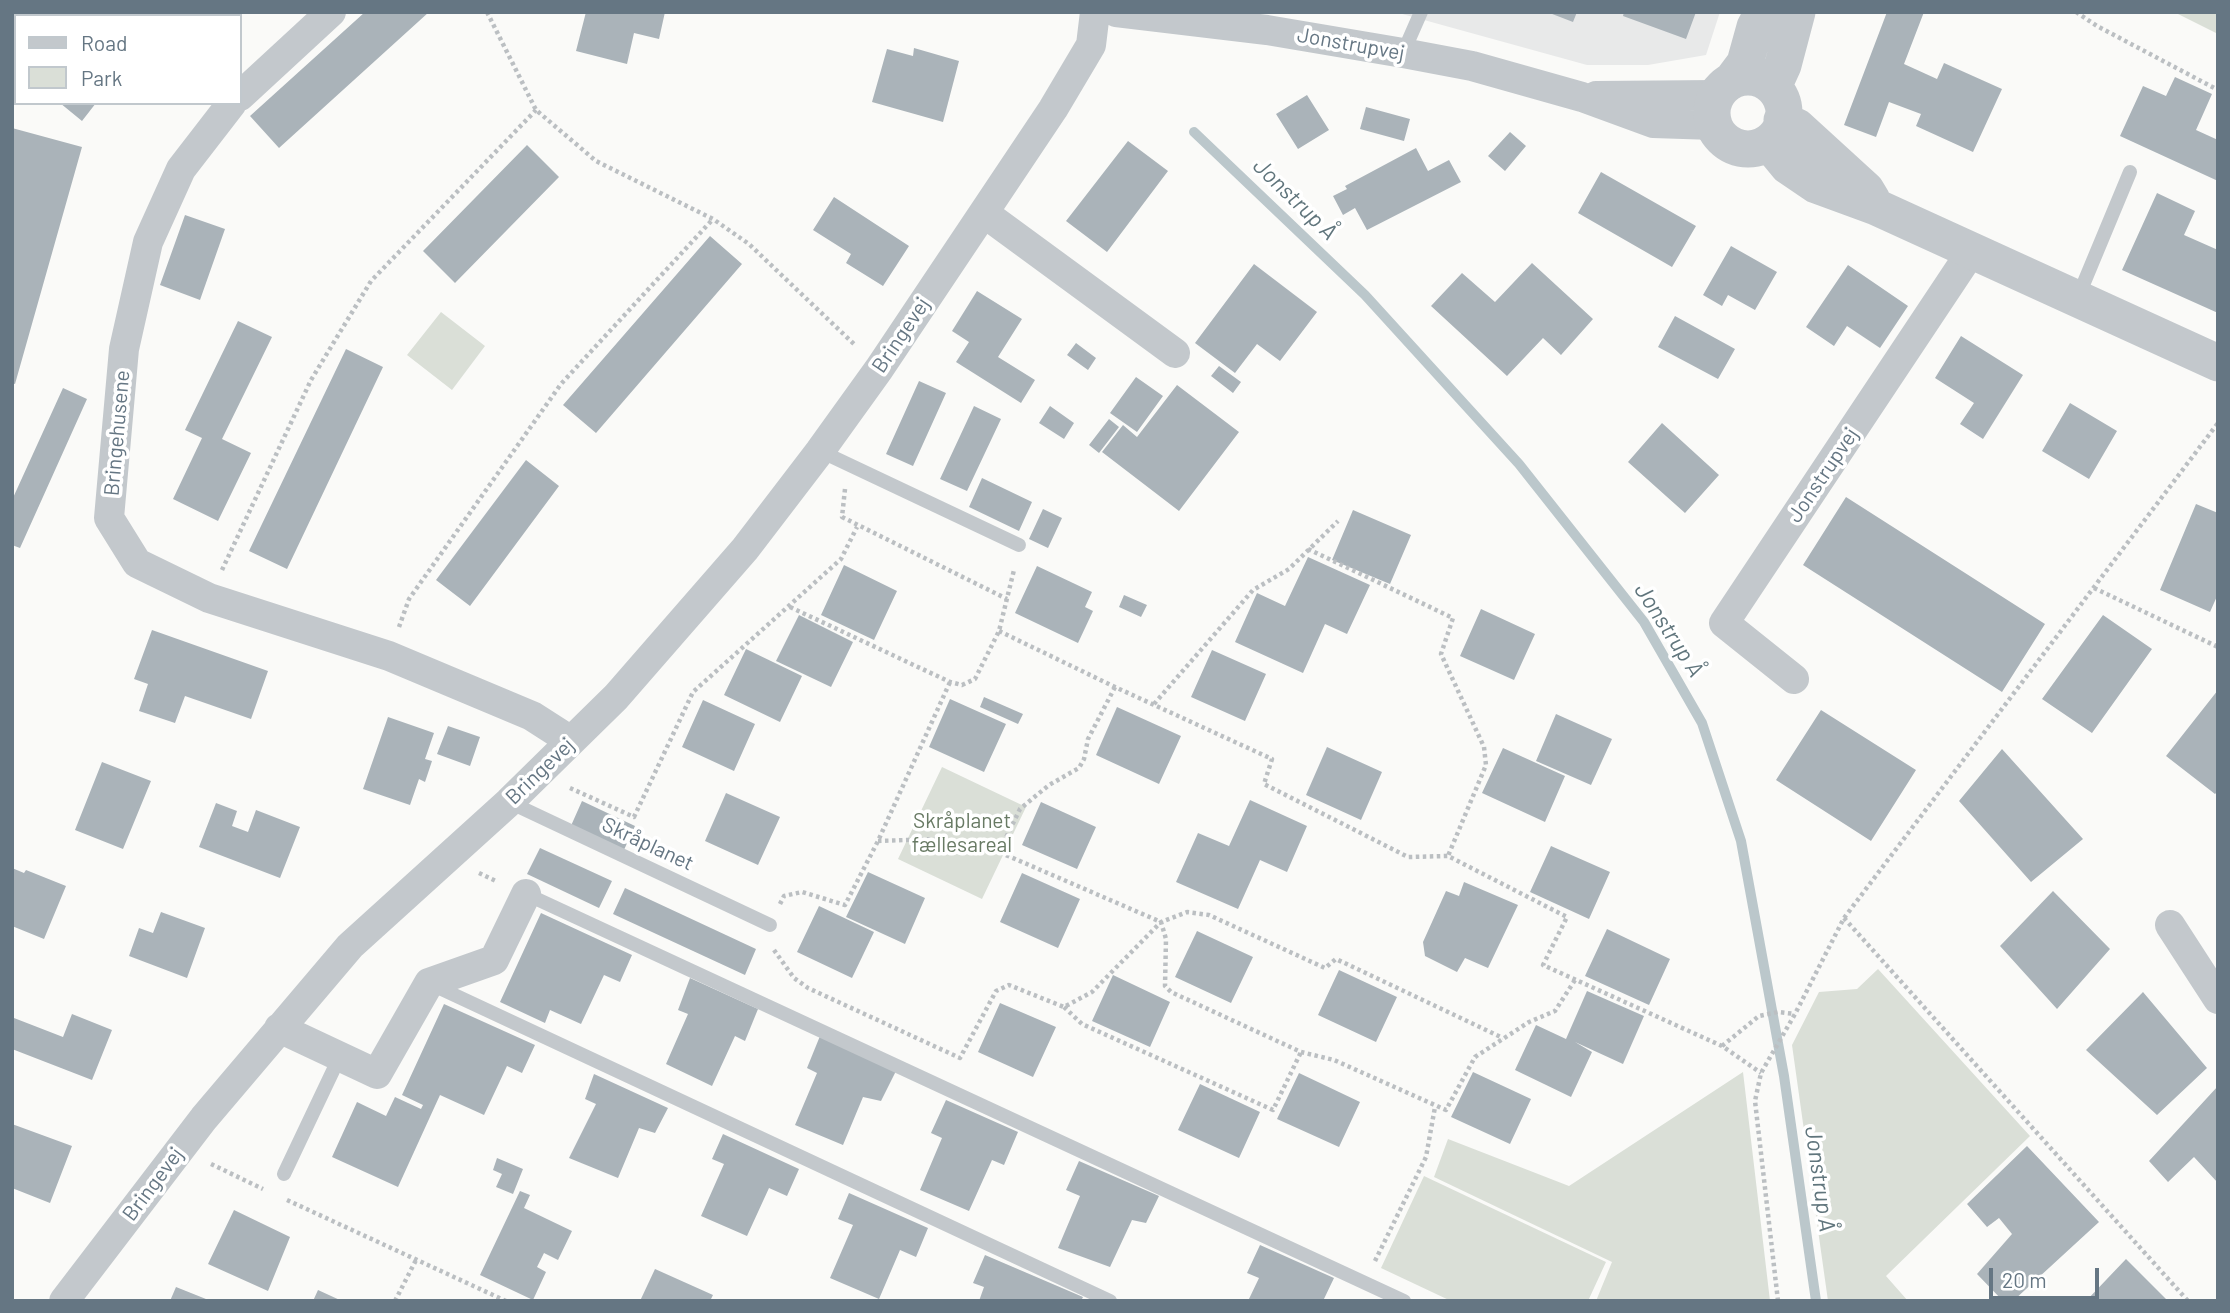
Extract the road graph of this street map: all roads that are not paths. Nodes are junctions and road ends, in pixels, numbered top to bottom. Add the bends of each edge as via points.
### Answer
1 (331, 12) edge
2 (1094, 12) edge
3 (1116, 12) edge
4 (1421, 12) edge
5 (1763, 12) edge
6 (1797, 12) edge
7 (1403, 53) junction
8 (242, 94) edge
9 (1721, 100) junction
10 (230, 105) edge
11 (1775, 117) junction
12 (2130, 172) dead end
13 (984, 213) junction
14 (1971, 252) junction
15 (2077, 299) junction
16 (1175, 353) dead end
17 (2218, 363) edge
18 (820, 452) junction
19 (1019, 545) road end
20 (1794, 679) dead end
21 (571, 741) junction
22 (509, 802) junction
23 (526, 894) joint
24 (770, 925) road end
25 (2170, 925) dead end
26 (429, 983) junction
27 (2218, 999) edge
28 (279, 1028) junction
29 (340, 1056) junction
30 (284, 1174) dead end
31 (64, 1301) edge
32 (1110, 1301) edge
33 (1404, 1301) edge

1 - 8 street
2 - 13 street, Bringevej via 1091,45
3 - 7 street, Jonstrupvej via 1268,30
4 - 7 lane
5 - 9 street via 1745,63
6 - 11 street
7 - 9 street, Jonstrupvej via 1472,66 1582,97 1655,94
9 - 11 street via 1745,76 1755,77
9 - 11 street via 1722,138 1735,147 1746,150
10 - 21 street, Bringehusene via 181,169 148,242 124,349 109,518 137,563 209,598 389,656 532,716
11 - 14 street via 1788,166 1816,185 1876,207
12 - 15 lane
13 - 16 street
13 - 18 street, Bringevej
14 - 15 street
14 - 20 street, Jonstrupvej via 1724,623
15 - 17 street
18 - 19 lane
18 - 21 street, Bringevej via 728,569 616,697
21 - 22 street, Bringevej
22 - 24 lane, Skråplanet
22 - 28 street, Bringevej via 350,946
23 - 26 street via 494,960
23 - 33 lane
25 - 27 street
26 - 29 street via 377,1074
26 - 32 lane
28 - 29 street
28 - 31 street, Bringevej via 181,1146
29 - 30 lane

